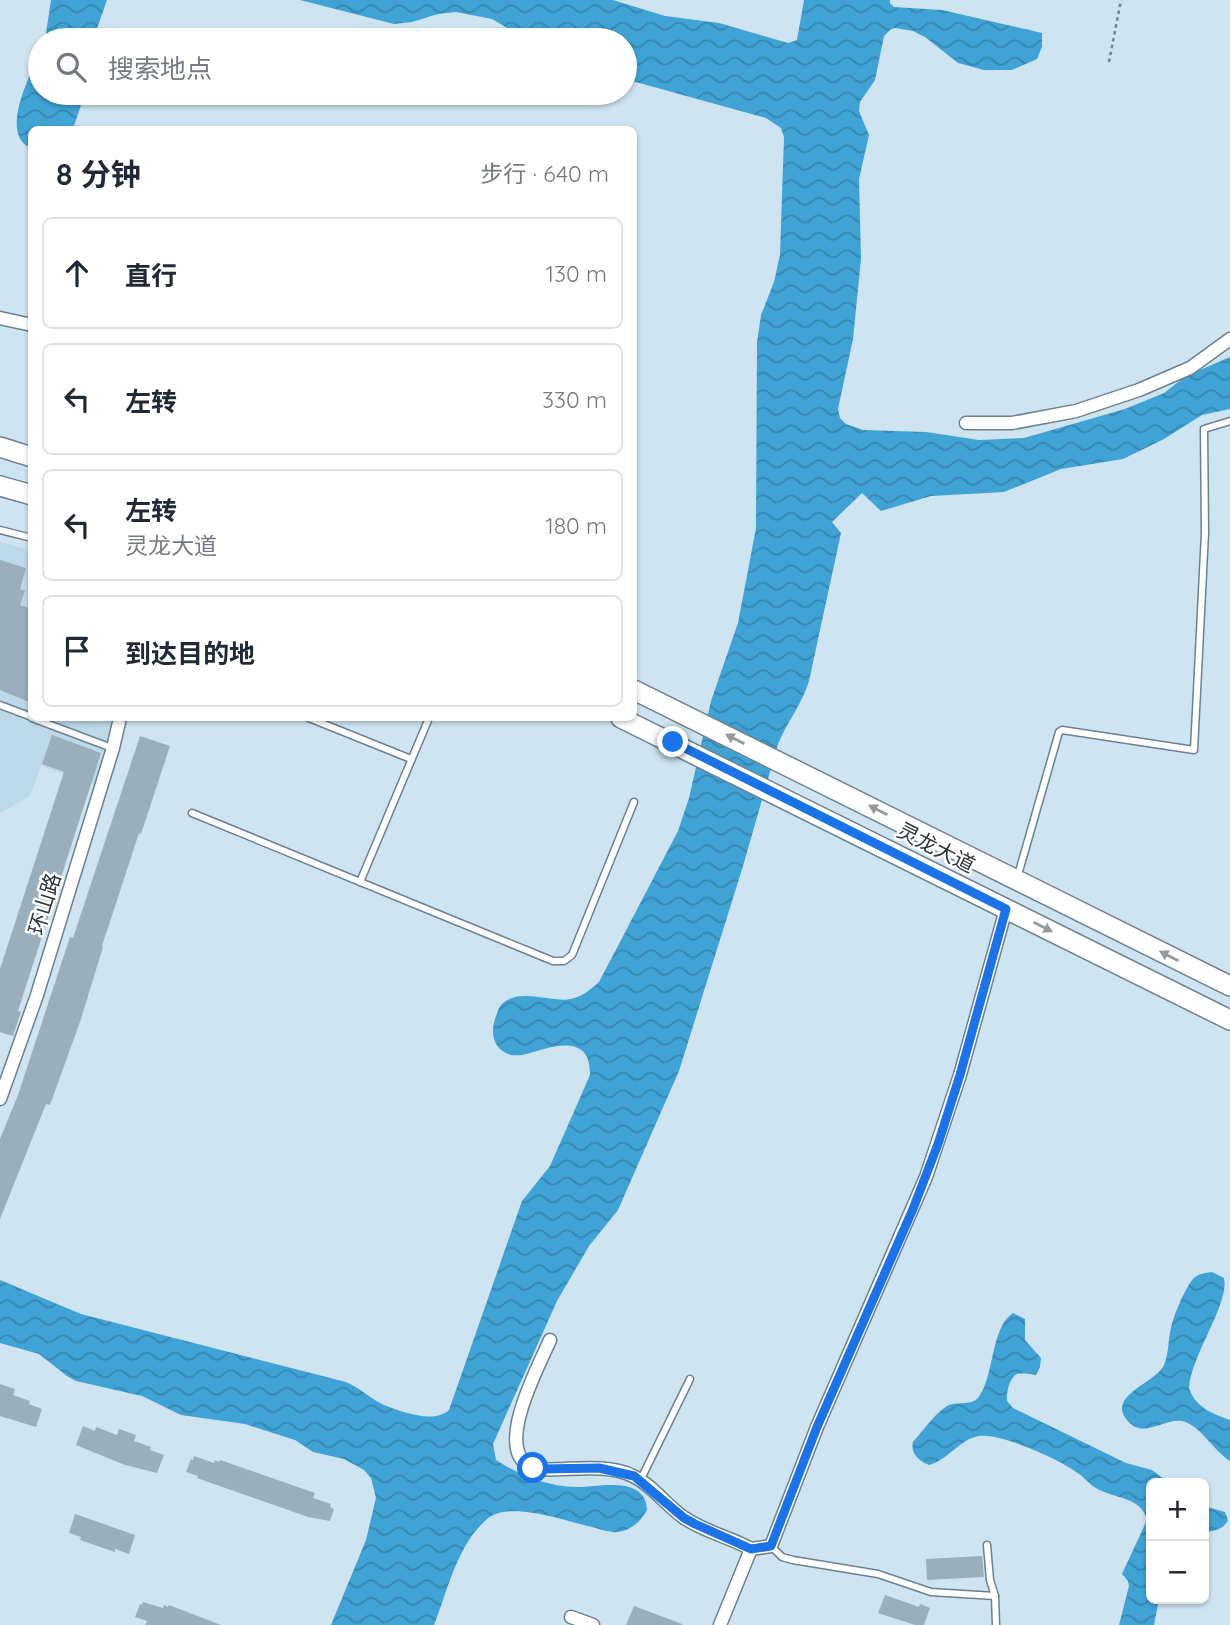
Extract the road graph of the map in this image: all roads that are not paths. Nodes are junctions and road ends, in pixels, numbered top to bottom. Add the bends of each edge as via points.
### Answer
1 (0, 318) edge
2 (28, 324) edge
3 (1230, 339) edge
4 (1230, 421) edge
5 (966, 423) dead end
6 (0, 447) edge
7 (0, 456) edge
8 (28, 456) edge
9 (28, 463) edge
10 (0, 486) edge
11 (28, 494) edge
12 (0, 498) edge
13 (28, 502) edge
14 (0, 530) edge
15 (28, 537) edge
16 (637, 691) edge
17 (0, 705) edge
18 (28, 716) edge
19 (42, 721) edge
20 (119, 721) edge
21 (316, 721) edge
22 (428, 721) edge
23 (628, 721) edge
24 (113, 748) junction
25 (411, 759) junction
26 (634, 802) dead end
27 (192, 813) dead end
28 (1016, 879) junction
29 (360, 882) junction
30 (1006, 909) junction
31 (1230, 986) edge
32 (1230, 1020) edge
33 (0, 1099) edge
34 (550, 1340) dead end
35 (690, 1379) dead end
36 (640, 1481) junction
37 (987, 1545) dead end
38 (771, 1546) junction
39 (751, 1549) junction
40 (995, 1596) junction
41 (572, 1617) dead end
42 (593, 1625) edge
43 (720, 1625) edge
44 (996, 1625) edge

1 - 2 street
3 - 5 street via 1190,368 1076,411 1012,423
4 - 28 lane via 1204,429 1205,533 1194,750 1059,732
6 - 8 main road
7 - 9 main road
10 - 11 main road
12 - 13 main road
14 - 15 lane
28 -> 16 main road, 灵龙大道
17 - 18 lane
19 - 24 lane
20 - 24 street, 环山路
21 - 25 lane
22 - 25 lane
23 - 30 main road, 灵龙大道
24 - 33 street, 环山路
25 - 29 lane
26 - 29 lane via 572,955 564,961 553,961
27 - 29 lane
31 -> 28 main road, 灵龙大道
30 -> 32 main road, 灵龙大道
30 - 38 street via 938,1144
34 - 36 street via 519,1414 516,1440 522,1460 542,1469 617,1471
35 - 36 lane
36 - 39 street via 684,1518
37 - 40 lane
38 - 39 street
38 - 40 lane via 782,1557 878,1574 930,1592
39 - 43 street
40 - 44 lane
41 - 42 street

